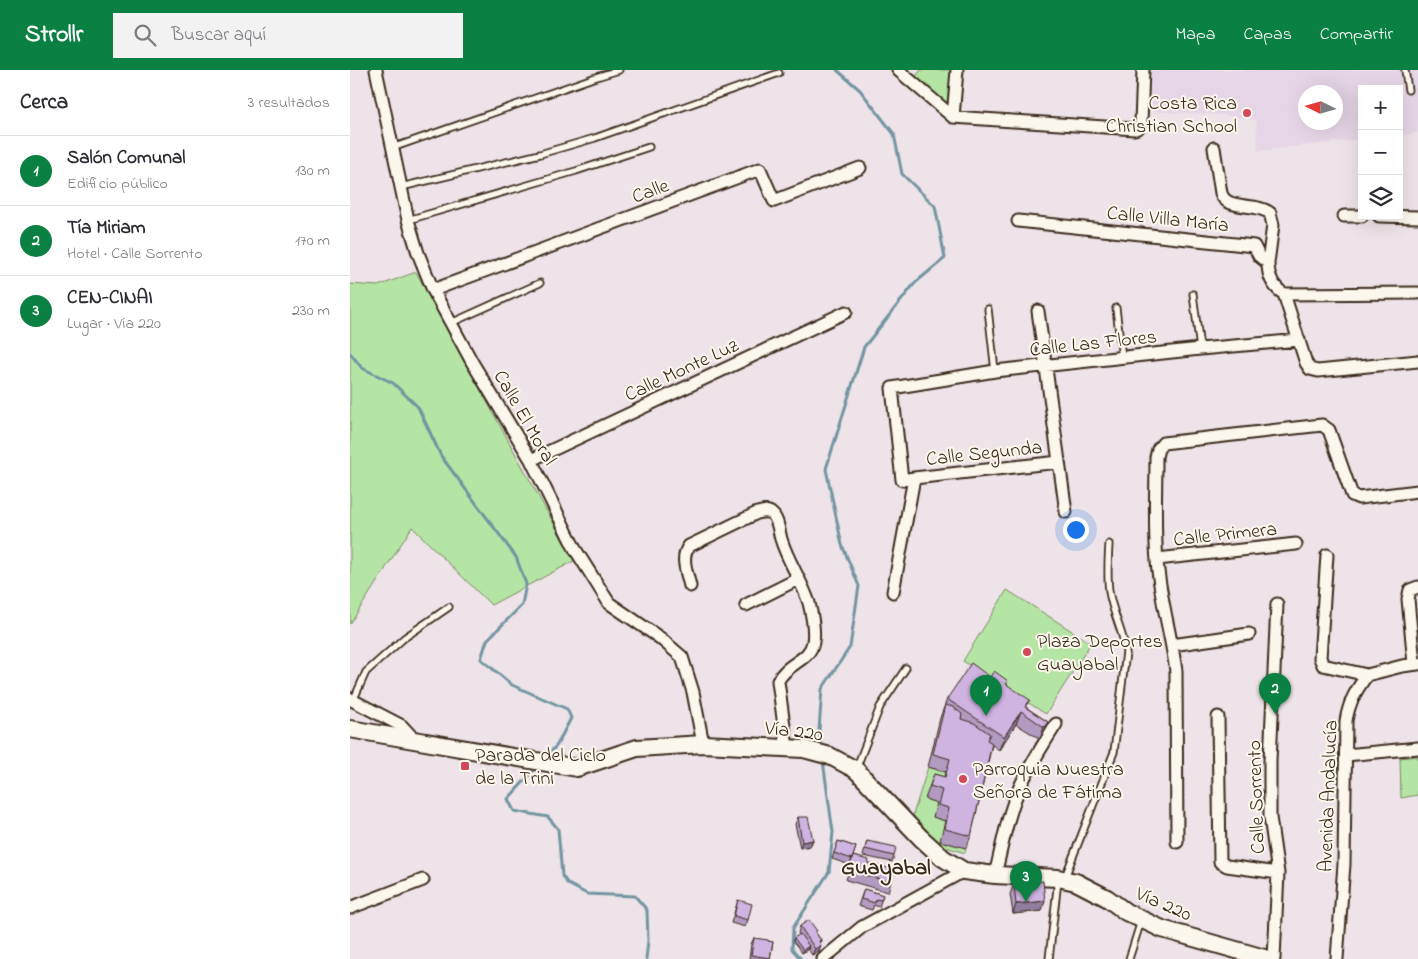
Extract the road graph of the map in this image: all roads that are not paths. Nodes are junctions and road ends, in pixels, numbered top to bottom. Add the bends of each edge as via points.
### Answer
1 (376, 70) edge
2 (619, 70) edge
3 (898, 70) edge
4 (957, 70) edge
5 (1405, 70) edge
6 (1143, 71) edge
7 (779, 72) dead end
8 (1408, 90) dead end
9 (953, 117) junction
10 (649, 147) dead end
11 (392, 148) junction
12 (1214, 148) dead end
13 (860, 168) dead end
14 (401, 187) junction
15 (1344, 216) dead end
16 (1358, 216) edge
17 (1403, 217) edge
18 (1418, 217) edge
19 (408, 220) junction
20 (1018, 221) dead end
21 (1268, 263) junction
22 (540, 283) dead end
23 (434, 290) junction
24 (1418, 293) edge
25 (1193, 294) dead end
26 (1284, 294) junction
27 (1116, 308) dead end
28 (988, 310) dead end
29 (1038, 311) dead end
30 (846, 312) dead end
31 (451, 323) junction
32 (1299, 340) junction
33 (1200, 349) junction
34 (1122, 358) junction
35 (1418, 361) edge
36 (1046, 366) junction
37 (995, 371) junction
38 (531, 460) junction
39 (1059, 462) junction
40 (914, 478) junction
41 (1418, 491) edge
42 (1066, 512) dead end
43 (1109, 544) dead end
44 (1296, 544) dead end
45 (1327, 555) dead end
46 (1157, 560) junction
47 (798, 579) junction
48 (690, 586) dead end
49 (1414, 588) edge
50 (893, 592) dead end
51 (1277, 604) dead end
52 (746, 605) dead end
53 (449, 607) dead end
54 (1249, 634) dead end
55 (1172, 645) junction
56 (1416, 664) edge
57 (906, 668) dead end
58 (1367, 675) junction
59 (352, 700) edge
60 (1218, 717) dead end
61 (1056, 724) dead end
62 (350, 729) edge
63 (414, 739) junction
64 (703, 744) junction
65 (787, 748) junction
66 (1418, 748) edge
67 (1346, 755) junction
68 (856, 770) junction
69 (1177, 842) dead end
70 (964, 871) junction
71 (1278, 873) junction
72 (995, 875) junction
73 (1061, 878) junction
74 (422, 880) dead end
75 (350, 908) edge
76 (1142, 920) junction
77 (823, 959) edge
78 (1049, 959) edge
79 (1129, 959) edge
80 (1268, 959) edge
81 (1274, 959) edge
82 (1337, 959) edge

1 - 11 street, Calle El Moral
2 - 11 lane
3 - 9 street
4 - 9 street
5 - 8 lane
6 - 9 street via 1141,123 1138,128
7 - 14 lane via 595,138
10 - 19 lane
11 - 14 street, Calle El Moral
12 - 21 street via 1224,199 1230,204 1262,208 1270,213 1273,225
13 - 23 street, Calle via 774,202 760,169
14 - 19 street, Calle El Moral
15 - 16 street
17 - 18 street
19 - 23 street, Calle El Moral
20 - 21 street, Calle Villa María via 1254,246
21 - 26 street, Calle Villa María via 1268,273 1276,289
22 - 31 lane
23 - 31 street, Calle El Moral
24 - 26 street
25 - 33 lane
26 - 32 street
27 - 34 lane
28 - 37 lane
29 - 36 street
30 - 38 street, Calle Monte Luz
31 - 38 street, Calle El Moral
32 - 33 street, Calle Las Flores
32 - 35 street via 1310,370
33 - 34 street, Calle Las Flores
34 - 36 street, Calle Las Flores
36 - 37 street, Calle Las Flores
36 - 39 street
37 - 40 street, Calle Las Flores via 892,388 902,480
38 - 64 street, Calle El Moral via 575,549 609,603 682,657
39 - 40 street, Calle Segunda
39 - 42 street
40 - 50 street
41 - 46 street via 1359,498 1352,495 1329,430 1322,425 1163,443 1156,457
43 - 73 lane via 1109,593 1126,652 1117,733 1114,752 1099,793
44 - 46 street, Calle Primera
45 - 58 street via 1320,658 1323,665 1330,668
46 - 55 street
47 - 48 street via 784,551 776,519 765,511 689,546 684,558
47 - 52 street
47 - 65 street via 809,603 813,643 810,651 789,666 778,681
49 - 56 street via 1408,599
51 - 71 street, Calle Sorrento via 1270,817
53 - 59 lane via 404,638 366,672
54 - 55 street
55 - 69 street via 1176,672
56 - 58 street
57 - 68 lane via 880,707
58 - 67 street, Avenida Andalucía via 1348,707
59 - 63 street via 402,726
60 - 71 street via 1220,862 1227,866
61 - 72 street via 1018,790
62 - 63 main road, Vía 220
63 - 64 main road, Vía 220 via 577,768 637,748
64 - 65 main road, Vía 220
65 - 68 main road, Vía 220 via 830,756
66 - 67 street
67 - 82 street, Avenida Andalucía via 1344,864
68 - 70 main road, Vía 220 via 921,838
70 - 72 main road, Vía 220
70 - 77 street via 862,927
71 - 81 street, Calle Sorrento
72 - 73 main road, Vía 220
73 - 76 main road, Vía 220 via 1076,882
73 - 78 lane
74 - 75 street
76 - 79 lane
76 - 80 main road, Vía 220 via 1162,929

